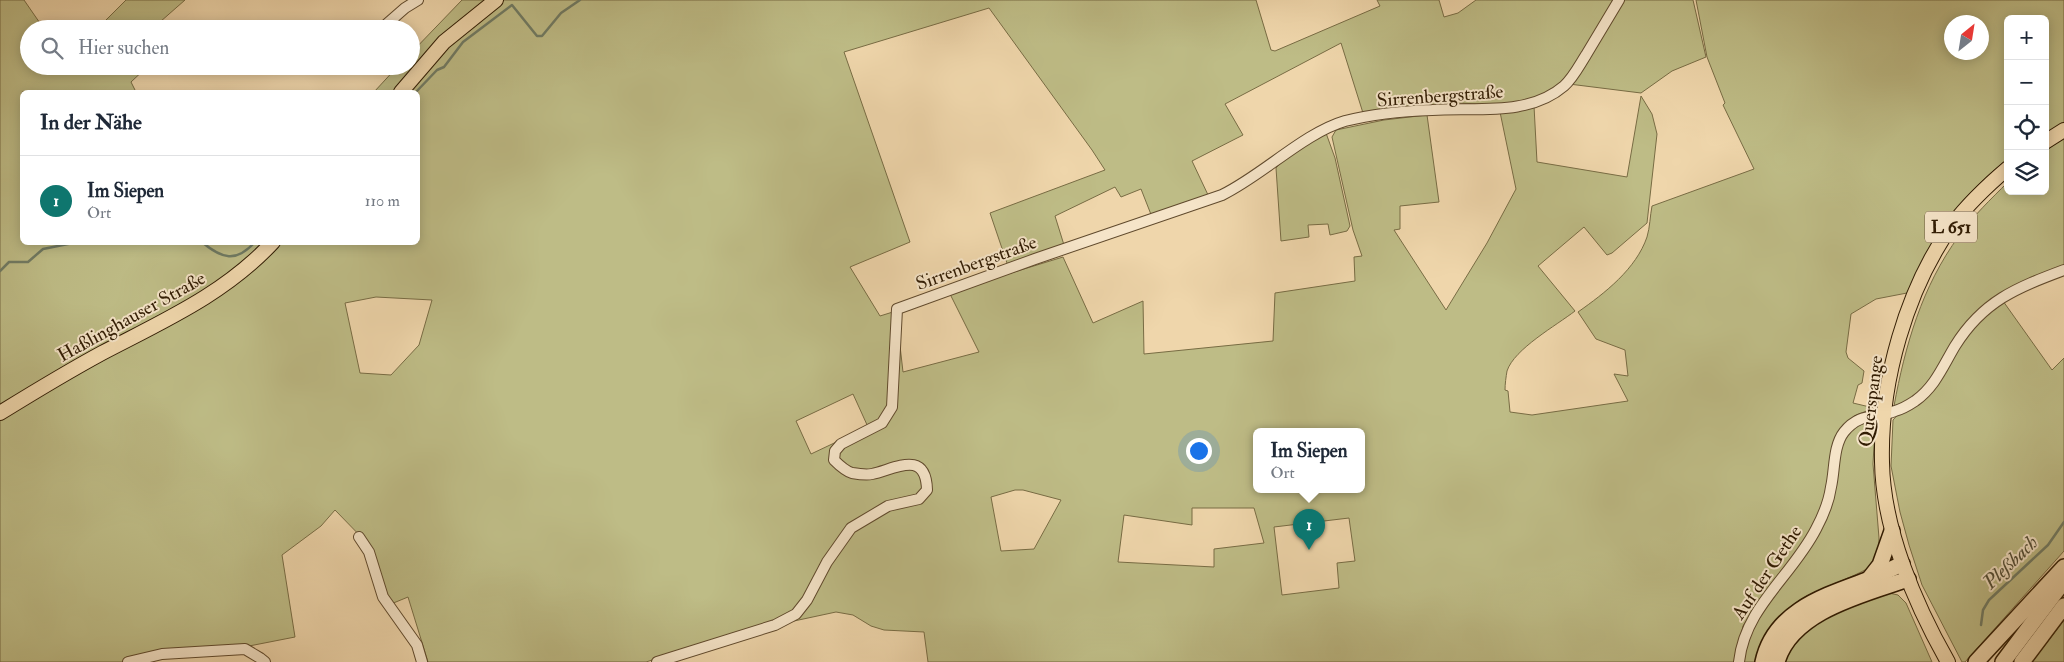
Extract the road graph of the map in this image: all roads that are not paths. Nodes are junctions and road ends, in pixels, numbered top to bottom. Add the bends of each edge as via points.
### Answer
1 (418, 0) edge
2 (496, 0) edge
3 (1620, 0) edge
4 (391, 20) edge
5 (420, 70) edge
6 (416, 75) edge
7 (403, 90) edge
8 (2064, 130) edge
9 (2049, 139) edge
10 (2004, 172) edge
11 (270, 245) edge
12 (2064, 270) edge
13 (0, 413) edge
14 (1885, 413) junction
15 (1892, 532) junction
16 (359, 537) dead end
17 (1902, 564) junction
18 (2064, 567) edge
19 (1869, 579) junction
20 (1908, 579) junction
21 (2064, 581) edge
22 (2064, 606) edge
23 (128, 662) edge
24 (264, 662) edge
25 (422, 662) edge
26 (657, 662) edge
27 (1739, 662) edge
28 (1763, 662) edge
29 (1777, 662) edge
30 (1948, 662) edge
31 (1976, 662) edge
32 (2003, 662) edge
33 (2022, 662) edge

1 - 4 street
2 - 5 main road via 444,42
3 - 26 street, Sirrenbergstraße via 1571,78 1556,92 1538,100 1502,109 1431,110 1346,121 1326,128 1243,185 1222,195 897,309 892,407 882,423 841,444 835,451 834,460 852,473 870,474 910,463 922,470 927,490 918,499 888,506 851,528 796,614 775,625
6 - 7 main road
8 - 9 main road
10 - 14 main road, Querspange / L 651 via 1968,206 1935,254 1905,317
11 - 13 main road, Haßlinghauser Straße via 232,281 199,303 92,359
12 - 14 street, Auf der Gethe via 1999,298 1974,319 1929,390 1914,402
14 - 15 main road, Querspange / L 651 via 1882,462
14 - 27 street, Auf der Gethe via 1857,420 1842,435 1820,522 1798,560 1771,591 1745,632
15 - 17 main road, Querspange / L 651
15 - 19 highway via 1880,565
16 - 25 street via 369,552 382,597 417,645
17 - 19 highway
17 - 20 main road, Querspange
18 - 31 highway
19 - 28 highway via 1794,613 1774,634
20 - 29 highway via 1817,615 1791,636
20 - 30 main road, Querspange
21 - 32 highway
22 - 33 highway
23 - 24 street via 162,654 245,649

